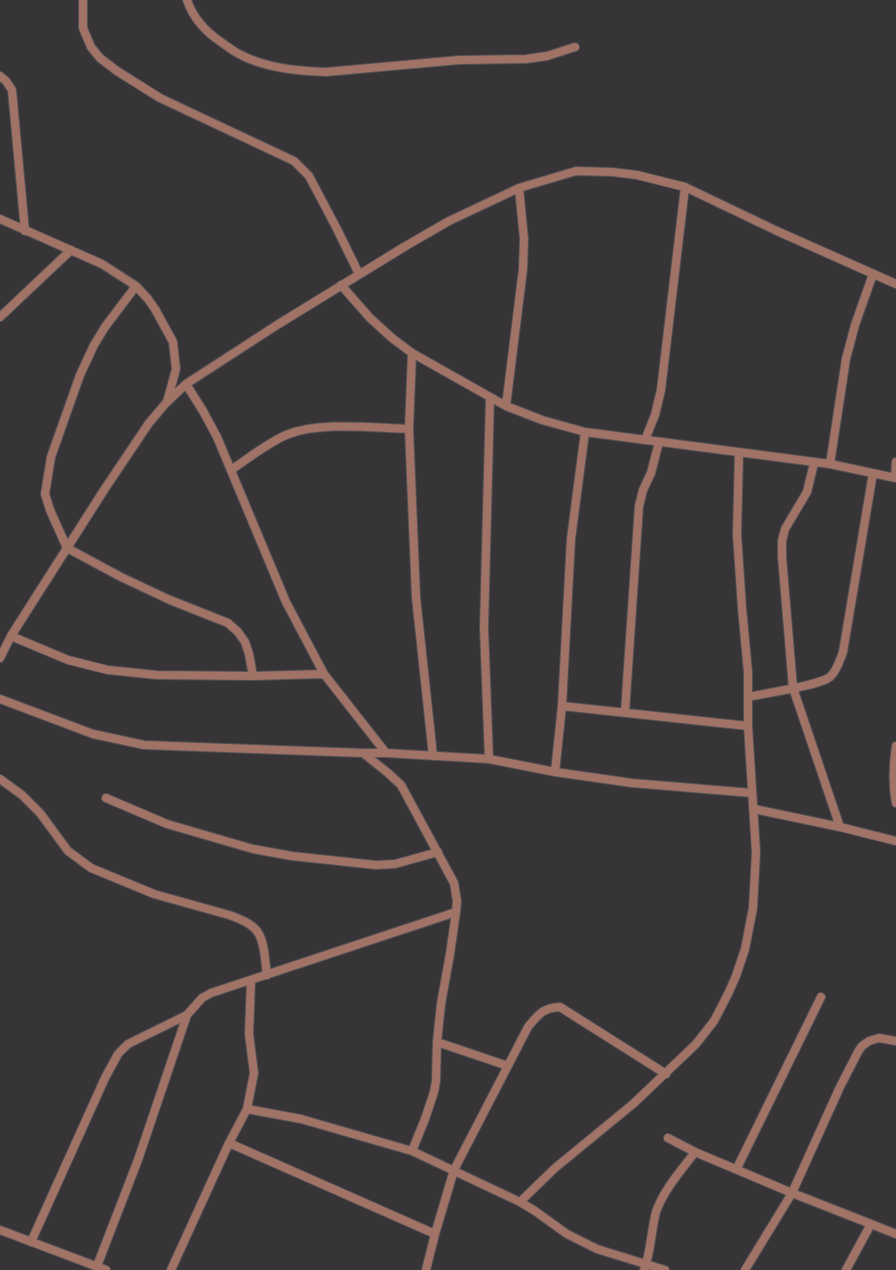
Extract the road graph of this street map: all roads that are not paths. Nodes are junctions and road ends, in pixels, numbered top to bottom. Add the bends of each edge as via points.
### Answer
1 (83, 0) edge
2 (187, 0) edge
3 (575, 47) dead end
4 (0, 76) edge
5 (684, 187) junction
6 (519, 188) junction
7 (0, 219) edge
8 (25, 231) junction
9 (71, 250) junction
10 (359, 274) junction
11 (873, 274) junction
12 (896, 284) edge
13 (341, 285) junction
14 (136, 286) junction
15 (0, 317) edge
16 (412, 353) junction
17 (186, 384) junction
18 (490, 398) junction
19 (166, 403) junction
20 (506, 406) junction
21 (409, 429) junction
22 (585, 432) junction
23 (644, 440) junction
24 (659, 442) junction
25 (739, 453) junction
26 (896, 462) edge
27 (814, 463) junction
28 (830, 464) junction
29 (231, 470) junction
30 (872, 473) junction
31 (895, 478) edge
32 (67, 548) junction
33 (12, 636) junction
34 (0, 658) edge
35 (324, 674) junction
36 (253, 676) junction
37 (794, 688) junction
38 (748, 697) junction
39 (0, 699) edge
40 (562, 706) junction
41 (625, 712) junction
42 (748, 726) junction
43 (896, 746) edge
44 (386, 753) junction
45 (363, 754) junction
46 (433, 756) junction
47 (489, 759) junction
48 (555, 772) junction
49 (0, 779) edge
50 (752, 793) junction
51 (106, 798) dead end
52 (896, 803) edge
53 (754, 809) junction
54 (840, 827) junction
55 (896, 841) edge
56 (438, 852) junction
57 (456, 912) junction
58 (267, 975) junction
59 (251, 980) junction
60 (821, 998) dead end
61 (187, 1015) junction
62 (896, 1041) edge
63 (437, 1042) junction
64 (508, 1066) junction
65 (666, 1074) junction
66 (247, 1109) junction
67 (668, 1138) dead end
68 (229, 1143) junction
69 (412, 1151) junction
70 (695, 1152) junction
71 (737, 1168) junction
72 (454, 1170) junction
73 (792, 1193) junction
74 (520, 1202) junction
75 (871, 1224) junction
76 (1, 1234) edge
77 (435, 1234) junction
78 (896, 1234) edge
79 (31, 1242) junction
80 (97, 1266) junction
81 (645, 1267) edge
82 (106, 1270) edge
83 (171, 1270) edge
84 (426, 1270) edge
85 (666, 1270) edge
86 (745, 1270) edge
87 (846, 1270) edge

1 - 10 street via 83,28 90,47 116,71 160,98 294,161 309,176
2 - 3 street via 203,28 239,54 276,66 312,71 326,72 459,60 526,59 547,56
4 - 8 street via 12,90
5 - 6 street via 637,175 576,171
5 - 11 street
5 - 23 street via 660,390 655,415
6 - 10 street via 449,221
6 - 20 street via 524,269
7 - 8 street
8 - 9 street
9 - 14 street via 107,267
9 - 15 street
10 - 13 street
11 - 12 street
11 - 28 street via 846,359
13 - 16 street via 370,318
13 - 17 street
14 - 19 street via 155,309 173,342 176,369
14 - 32 street via 94,345 80,375 50,457 44,494
16 - 18 street
16 - 21 street
17 - 19 street
17 - 29 street via 204,411
18 - 20 street
18 - 47 street via 484,628
19 - 32 street via 149,423
20 - 22 street
21 - 29 street via 325,427 299,431 269,444
21 - 46 street via 416,597
22 - 23 street
22 - 40 street via 571,539
23 - 24 street
24 - 25 street
24 - 41 street via 639,506
25 - 27 street
25 - 38 street via 738,534
26 - 31 street
27 - 28 street
27 - 37 street via 807,492 785,529 782,541
28 - 30 street
29 - 35 street via 286,602
30 - 31 street
30 - 37 street via 840,661 829,677
32 - 33 street
32 - 36 street via 135,584 228,623 245,642
33 - 34 street
33 - 36 street via 68,660 108,670 157,675
35 - 36 street
35 - 44 street
37 - 38 street
37 - 54 street
38 - 42 street
39 - 45 street via 93,734 144,745
40 - 41 street
40 - 48 street
41 - 42 street
42 - 50 street
43 - 52 street via 893,785
44 - 45 street
44 - 46 street
45 - 56 street via 401,785
46 - 47 street
47 - 48 street
48 - 50 street via 632,783
49 - 58 street via 22,795 40,813 68,851 92,868 154,894 241,919 252,927 257,931 261,942
50 - 53 street
51 - 56 street via 167,824 253,849 292,856 376,865 395,864
53 - 54 street
53 - 65 street via 756,852 753,908 746,949 714,1020 696,1044
54 - 55 street
56 - 57 street via 454,883
57 - 58 street
57 - 63 street
58 - 59 street
59 - 61 street via 211,993 202,998
59 - 66 street via 249,1034 254,1073
60 - 71 street
61 - 79 street via 128,1044 118,1054
61 - 80 street via 138,1160
62 - 73 street via 879,1038 862,1046 840,1087
63 - 64 street
63 - 69 street via 434,1092
64 - 65 street via 528,1027 538,1015 544,1010 560,1007
64 - 72 street
65 - 74 street via 555,1168
66 - 68 street
66 - 69 street via 301,1119
67 - 70 street
68 - 77 street
68 - 83 street
69 - 72 street
70 - 71 street
70 - 81 street via 663,1196 652,1227
71 - 73 street
72 - 74 street
72 - 77 street
73 - 75 street
73 - 86 street
74 - 81 street via 567,1234 597,1249
75 - 78 street
75 - 87 street
76 - 79 street
77 - 84 street
79 - 80 street
80 - 82 street
81 - 85 street

